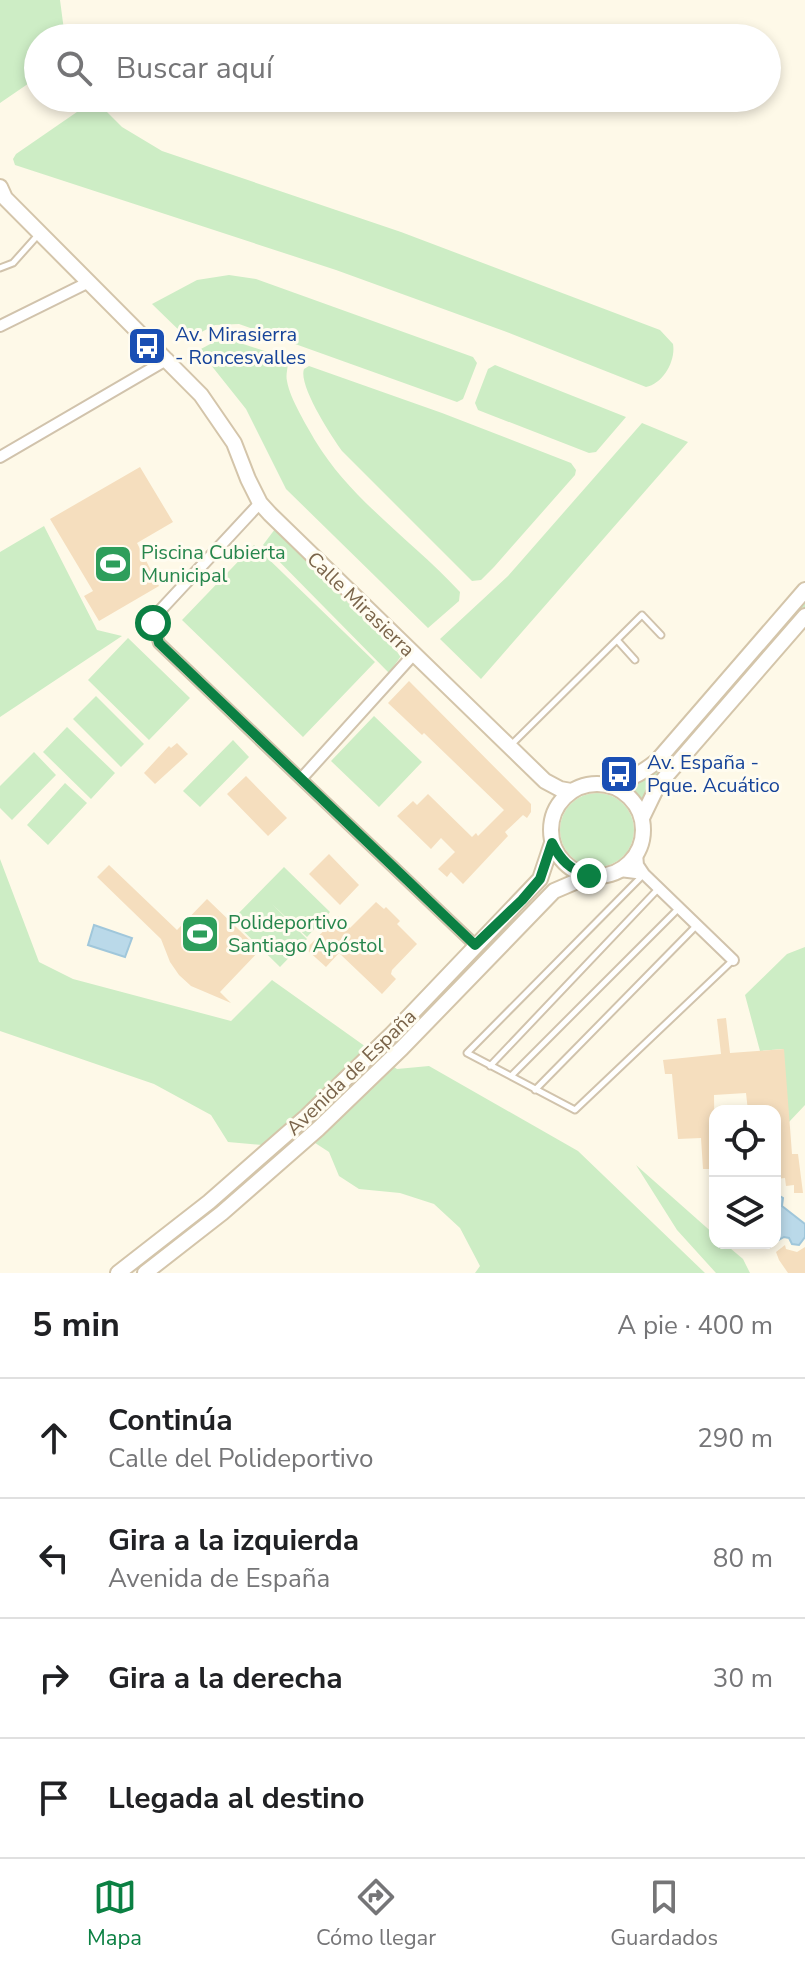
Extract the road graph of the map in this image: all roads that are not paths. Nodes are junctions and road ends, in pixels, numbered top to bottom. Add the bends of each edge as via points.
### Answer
1 (2, 194) edge
2 (39, 233) junction
3 (0, 268) edge
4 (89, 282) junction
5 (0, 326) edge
6 (168, 359) junction
7 (0, 457) edge
8 (260, 503) junction
9 (805, 590) edge
10 (805, 616) edge
11 (661, 635) dead end
12 (617, 640) junction
13 (413, 655) junction
14 (635, 660) dead end
15 (509, 747) junction
16 (301, 779) junction
17 (545, 781) junction
18 (604, 784) junction
19 (571, 791) junction
20 (556, 808) junction
21 (642, 818) junction
22 (552, 843) junction
23 (637, 854) junction
24 (620, 871) junction
25 (644, 874) junction
26 (589, 876) junction
27 (658, 889) junction
28 (680, 908) junction
29 (697, 925) junction
30 (475, 945) junction
31 (733, 960) joint
32 (490, 1066) junction
33 (510, 1077) junction
34 (534, 1090) junction
35 (118, 1273) edge
36 (145, 1273) edge

1 - 2 main road, Calle Mirasierra
2 - 3 lane via 13,263
2 - 4 main road, Calle Mirasierra
4 - 5 street
4 - 6 main road, Calle Mirasierra
6 - 7 street
6 - 8 main road, Calle Mirasierra via 217,415
8 - 13 main road, Calle Mirasierra
8 - 16 street via 153,623 159,643
9 - 18 main road via 657,761 641,774
10 - 21 main road via 667,775
11 - 12 lane via 642,615
12 - 14 lane
12 - 15 lane
13 - 15 main road, Calle Mirasierra
13 - 16 street
15 - 17 main road, Calle Mirasierra
16 - 30 street
17 - 19 main road, Calle Mirasierra
17 - 20 main road, Calle Mirasierra
18 - 19 main road
18 - 21 main road via 628,795
19 - 20 main road
20 - 22 main road
21 - 23 main road
22 - 26 main road via 566,865
22 - 30 main road, Avenida de España via 540,879
23 - 24 main road
23 - 25 street
24 - 25 street
24 - 26 main road
25 - 27 street
25 - 32 lane via 467,1053
26 - 36 main road, Avenida de España via 554,891 318,1129
27 - 28 street
27 - 32 lane
28 - 29 street
28 - 33 lane
29 - 31 street
29 - 34 lane
30 - 35 main road, Avenida de España via 306,1117
31 - 34 lane via 575,1110
32 - 33 lane
33 - 34 lane

